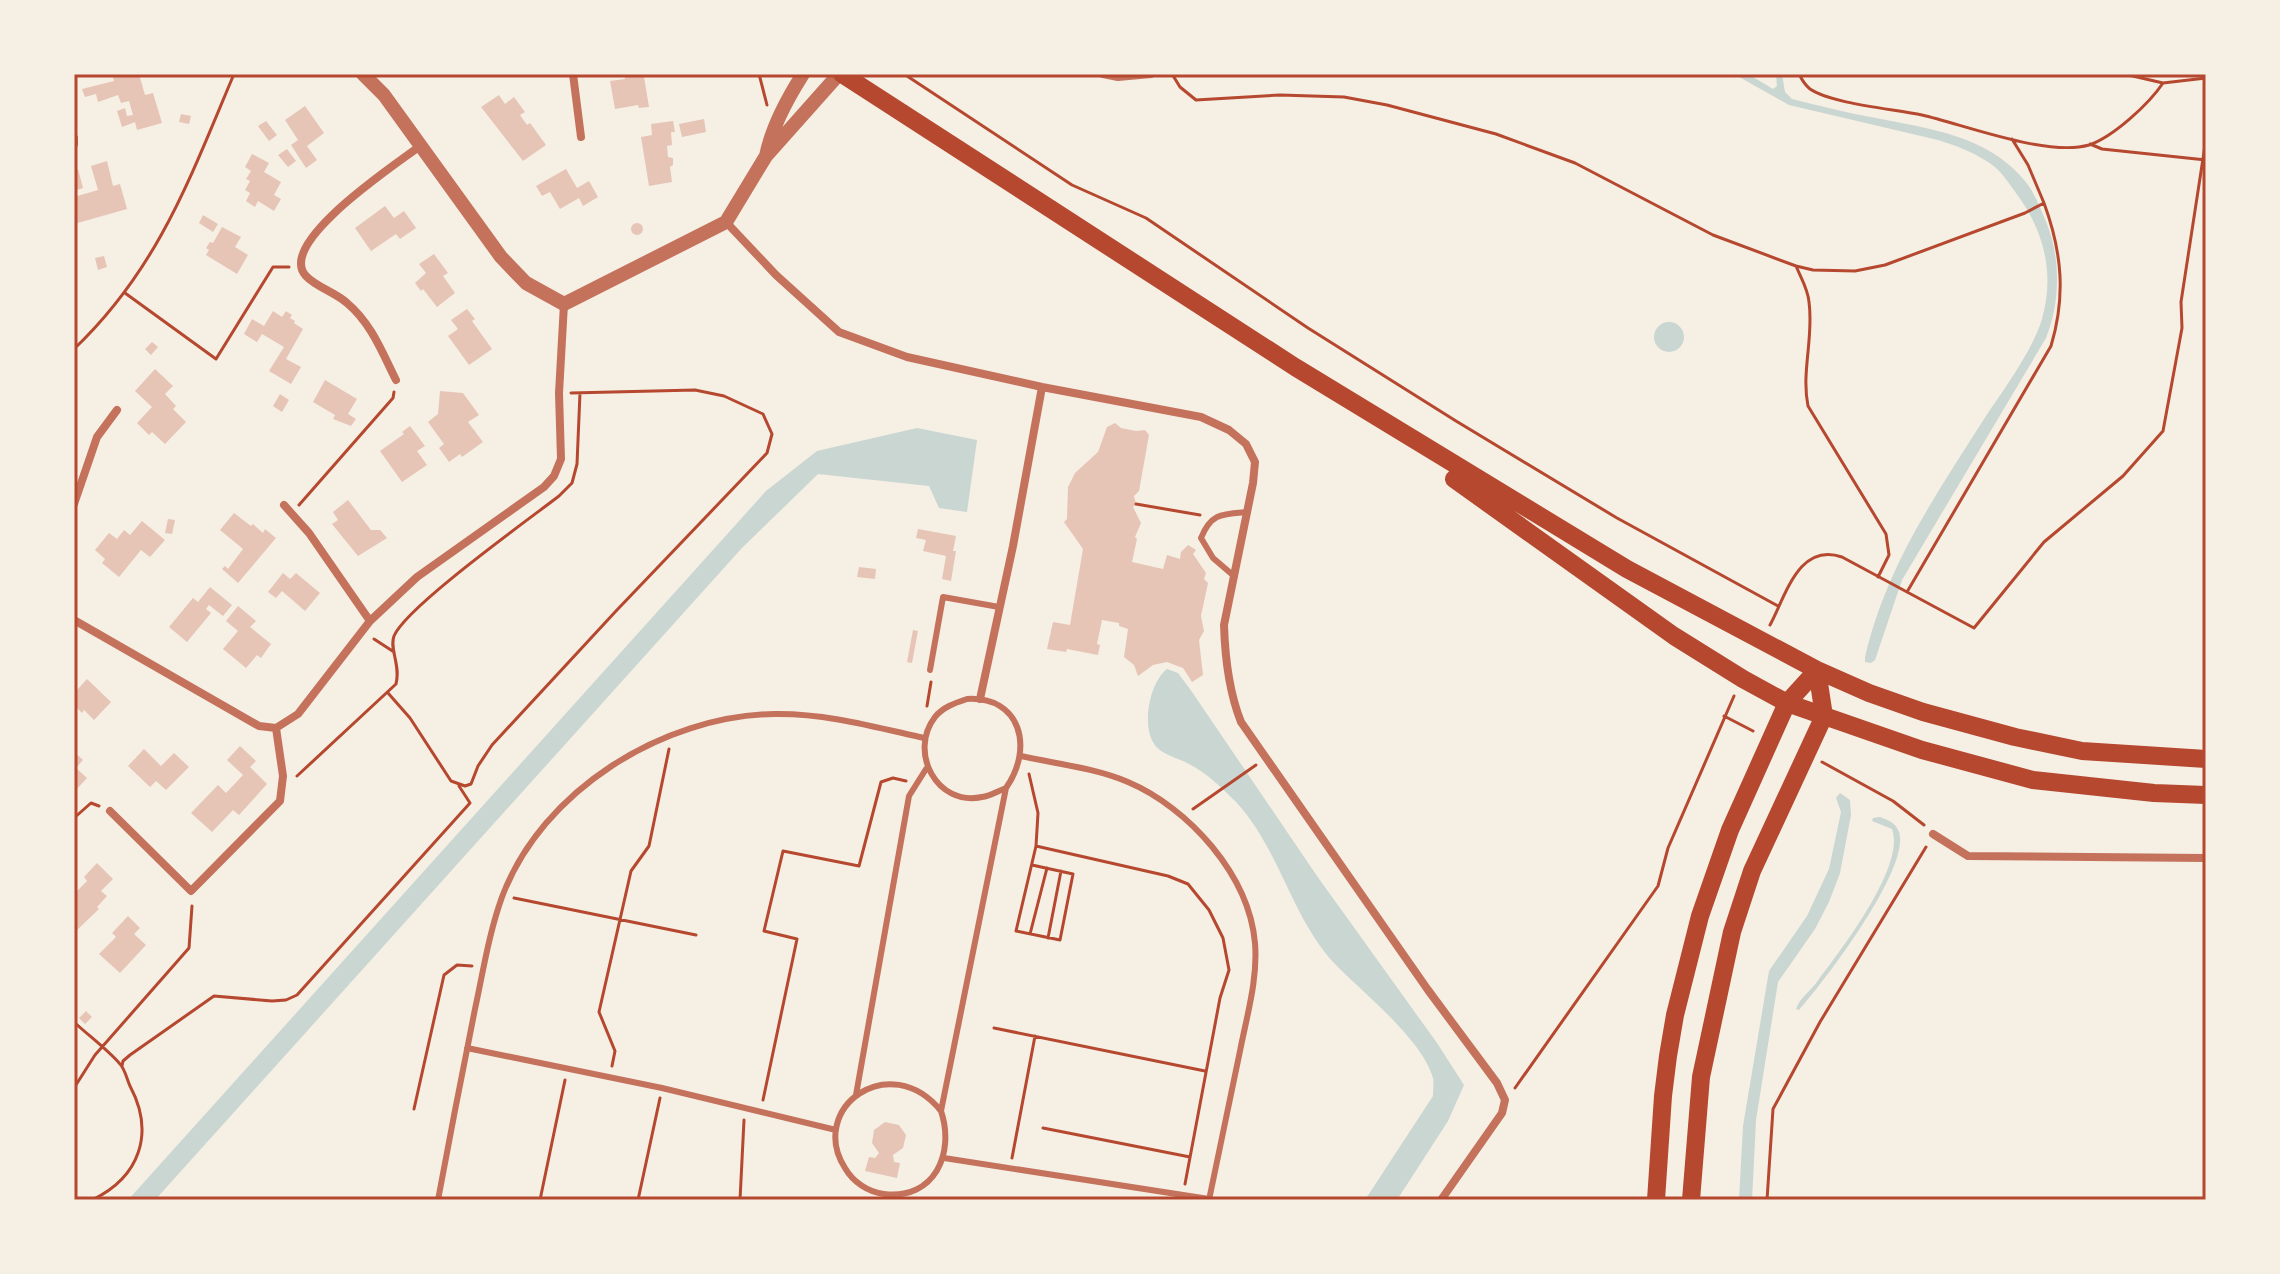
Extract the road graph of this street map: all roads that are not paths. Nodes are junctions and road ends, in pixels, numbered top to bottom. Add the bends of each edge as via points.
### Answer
1 (363, 74) edge
2 (573, 74) edge
3 (803, 74) edge
4 (840, 74) edge
5 (1103, 74) edge
6 (1151, 74) edge
7 (581, 137) dead end
8 (74, 138) edge
9 (74, 144) edge
10 (420, 146) junction
11 (766, 156) junction
12 (726, 222) junction
13 (564, 304) junction
14 (1295, 367) junction
15 (396, 380) road end
16 (1042, 387) junction
17 (117, 410) dead end
18 (74, 504) edge
19 (284, 505) dead end
20 (1247, 512) junction
21 (1234, 576) junction
22 (999, 607) junction
23 (74, 620) edge
24 (370, 621) junction
25 (930, 670) road end
26 (1817, 670) junction
27 (980, 699) junction
28 (1787, 703) junction
29 (1824, 716) junction
30 (276, 728) junction
31 (924, 738) junction
32 (1021, 756) junction
33 (2206, 759) edge
34 (926, 769) junction
35 (1006, 788) junction
36 (2206, 795) edge
37 (110, 811) road end
38 (1933, 834) road end
39 (2206, 858) edge
40 (467, 1048) junction
41 (856, 1095) junction
42 (941, 1111) junction
43 (836, 1130) junction
44 (944, 1158) junction
45 (1209, 1199) edge
46 (438, 1200) edge
47 (1441, 1200) edge
48 (1656, 1200) edge
49 (1691, 1200) edge

1 - 10 street
2 - 7 street
3 - 11 street via 774,128
4 - 11 street
4 - 14 main road
5 - 6 street
8 - 9 street
10 - 13 street via 501,257 526,283
10 - 15 street via 330,214 301,255 306,276 368,324
11 - 12 street
12 - 13 street
12 - 16 street via 839,332 907,357
13 - 24 street via 561,459 554,476 417,577
14 - 26 main road via 1627,569
14 - 28 main road via 1674,636
16 - 20 street via 1201,417 1229,430 1246,444 1255,462
16 - 22 street
17 - 18 street via 97,437
19 - 24 street
20 - 21 street
20 - 21 lane via 1211,520 1201,538 1213,558
21 - 47 street via 1225,648 1241,722 1505,1100 1502,1113
22 - 25 lane via 943,597
22 - 27 street
23 - 30 street via 248,721
24 - 30 street via 298,714
26 - 28 main road
26 - 29 main road
26 - 33 main road via 1923,712 2015,737 2082,751
27 - 31 lane via 948,706
27 - 32 lane via 1003,709 1014,722
28 - 29 main road
28 - 48 main road via 1730,830 1700,916 1668,1056
29 - 36 main road via 2033,780
29 - 49 main road via 1752,871 1732,932 1701,1077
30 - 37 street via 280,801 191,891
31 - 34 lane
31 - 40 lane via 831,718 777,713 715,720 672,733 625,757 574,797 522,858 503,895
32 - 35 lane
32 - 45 lane via 1128,782 1159,798 1207,840 1247,909 1255,939 1255,980
34 - 35 lane via 943,788 964,797
34 - 41 lane via 909,796
35 - 42 lane
38 - 39 street via 1968,856
40 - 43 lane
40 - 46 lane
41 - 42 lane via 873,1085 898,1083 916,1088
41 - 43 lane
42 - 44 lane via 946,1126
43 - 44 lane via 839,1159 849,1176 876,1193 898,1194 919,1187
44 - 45 lane

